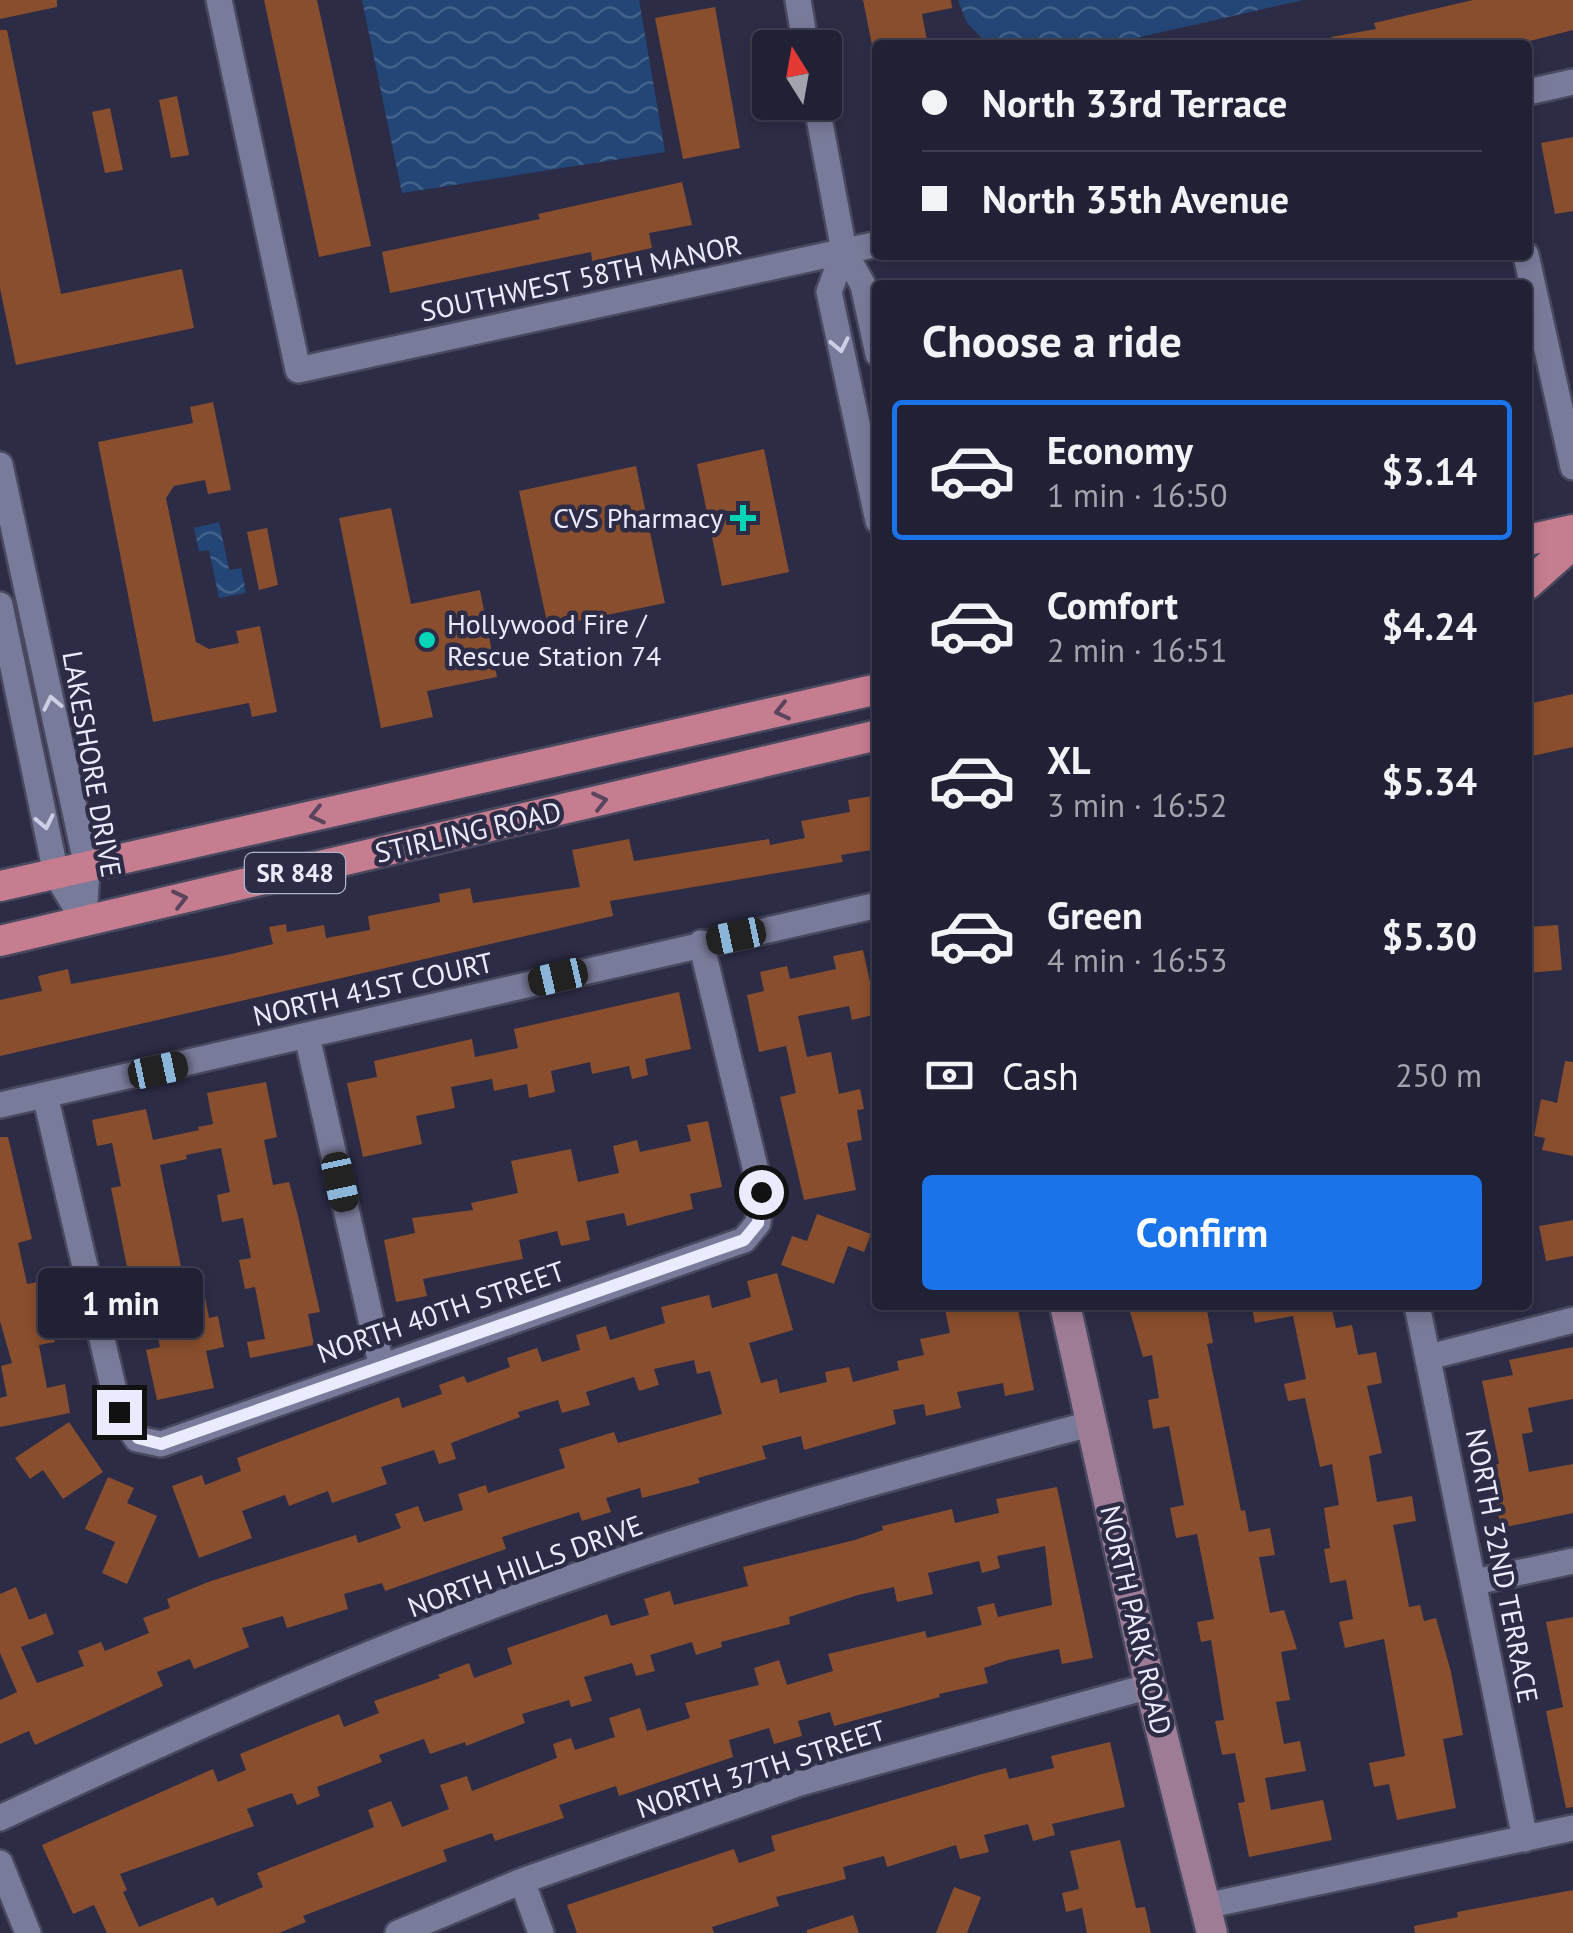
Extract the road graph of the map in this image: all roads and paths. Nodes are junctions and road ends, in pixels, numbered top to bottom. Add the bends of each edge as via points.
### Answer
1 (219, 0) edge
2 (798, 0) edge
3 (803, 30) edge
4 (1573, 82) edge
5 (1532, 91) edge
6 (819, 120) edge
7 (872, 245) edge
8 (844, 251) junction
9 (1532, 282) edge
10 (872, 326) edge
11 (852, 403) junction
12 (872, 408) edge
13 (0, 465) edge
14 (1573, 467) edge
15 (872, 495) edge
16 (1573, 530) edge
17 (8, 531) edge
18 (1532, 539) edge
19 (1573, 544) edge
20 (1573, 576) edge
21 (1532, 581) edge
22 (1532, 584) edge
23 (0, 605) edge
24 (872, 690) edge
25 (872, 736) edge
26 (87, 867) junction
27 (56, 874) junction
28 (0, 886) edge
29 (872, 906) edge
30 (84, 921) junction
31 (0, 941) edge
32 (701, 943) junction
33 (307, 1036) junction
34 (46, 1095) junction
35 (0, 1105) edge
36 (1066, 1310) edge
37 (1417, 1310) edge
38 (1573, 1320) edge
39 (1429, 1357) junction
40 (381, 1364) junction
41 (1090, 1424) junction
42 (1573, 1561) edge
43 (1476, 1582) junction
44 (1150, 1686) junction
45 (0, 1818) edge
46 (1573, 1828) edge
47 (1525, 1839) junction
48 (0, 1863) edge
49 (522, 1881) junction
50 (1208, 1919) edge
51 (28, 1933) edge
52 (398, 1933) edge
53 (541, 1933) edge

1 - 8 street, SOUTHWEST 58TH MANOR via 298,370
2 - 3 street
4 - 5 street
6 - 8 street
7 - 8 street, SOUTHWEST 58TH MANOR
8 - 10 street via 863,285
8 -> 11 street via 829,292
9 - 14 street
11 - 12 street
11 - 15 street
13 - 17 street, LAKESHORE DRIVE
16 - 18 main road
26 -> 17 street, LAKESHORE DRIVE
19 - 21 main road
20 - 22 main road
23 -> 27 street, LAKESHORE DRIVE
24 -> 26 main road, STIRLING ROAD / SR 848
30 -> 25 main road, STIRLING ROAD / SR 848
26 - 27 main road, STIRLING ROAD / SR 848
26 - 30 street, LAKESHORE DRIVE
27 - 28 main road, STIRLING ROAD / SR 848
27 - 30 street, LAKESHORE DRIVE
29 - 32 street, NORTH 41ST COURT
30 - 31 main road, STIRLING ROAD / SR 848
32 - 33 street, NORTH 41ST COURT
32 - 40 street, NORTH 40TH STREET via 761,1192 758,1223 744,1240
33 - 34 street, NORTH 41ST COURT
33 - 40 street
34 - 35 street, NORTH 41ST COURT
34 - 40 street, NORTH 40TH STREET via 119,1412 138,1438 161,1444
36 - 41 street, NORTH PARK ROAD
37 - 39 street, NORTH 32ND TERRACE
38 - 39 street
39 - 43 street, NORTH 32ND TERRACE
41 - 44 street, NORTH PARK ROAD
41 - 45 street, NORTH HILLS DRIVE via 848,1488 573,1577 221,1715
42 - 43 street
43 - 47 street, NORTH 32ND TERRACE
44 - 49 street, NORTH 37TH STREET via 800,1782
44 - 50 street, NORTH PARK ROAD
46 - 47 street
47 - 50 street
48 - 51 street
49 - 52 street, NORTH 37TH STREET
49 - 53 street

